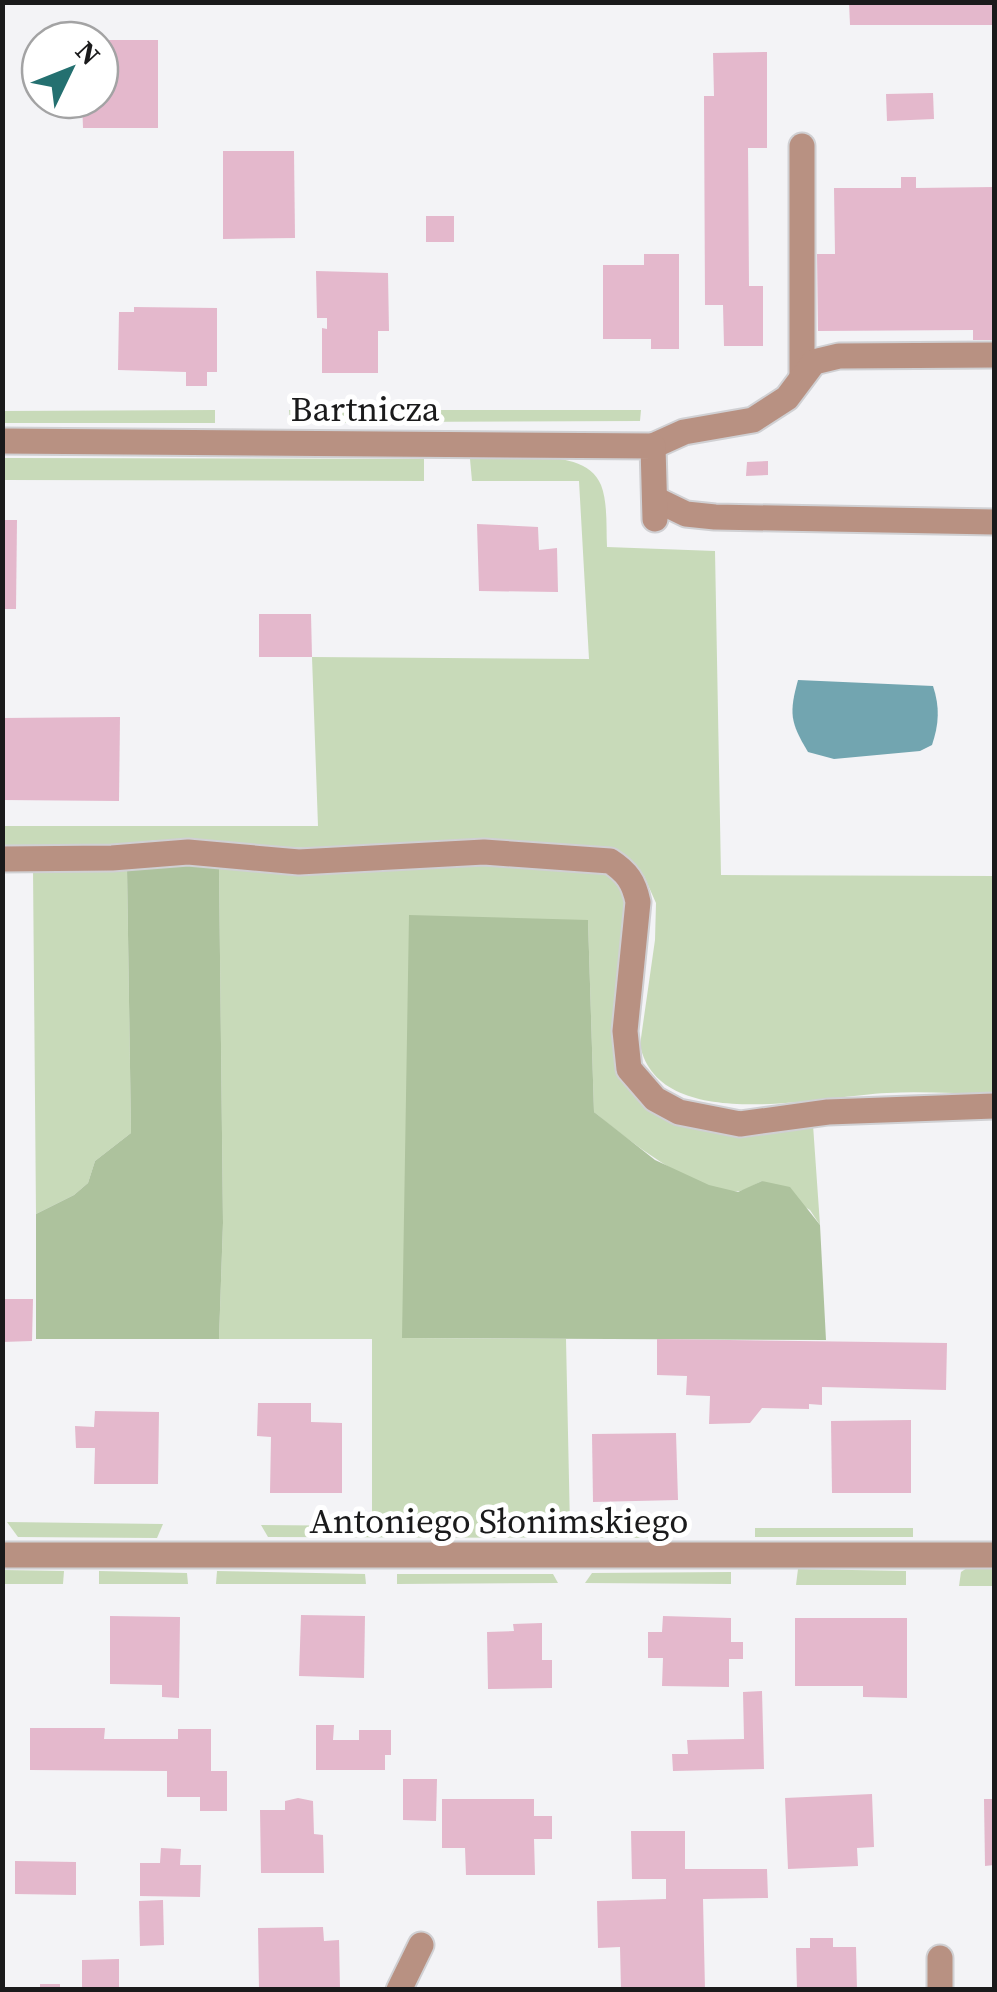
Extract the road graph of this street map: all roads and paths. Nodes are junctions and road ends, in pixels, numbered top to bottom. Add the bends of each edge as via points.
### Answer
1 (802, 146) dead end
2 (994, 355) edge
3 (802, 377) junction
4 (2, 441) edge
5 (653, 446) junction
6 (994, 522) edge
7 (2, 860) edge
8 (994, 1106) edge
9 (2, 1555) edge
10 (994, 1555) edge
11 (421, 1945) dead end
12 (940, 1958) dead end
13 (398, 1990) edge
14 (940, 1990) edge

1 - 3 street
2 - 3 street via 839,356 814,362
3 - 5 street via 754,420 684,432
4 - 5 street, Bartnicza
5 - 6 street via 655,509 715,517
7 - 8 street via 188,852 300,862 484,852 610,861 634,882 638,902 625,1031 629,1068 655,1098 679,1112 740,1124 828,1112
9 - 10 street, Antoniego Słonimskiego
11 - 13 street
12 - 14 street

